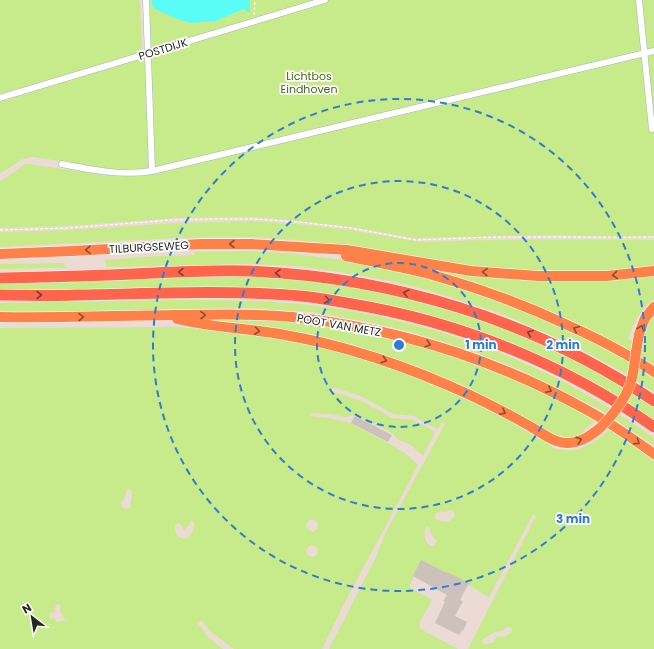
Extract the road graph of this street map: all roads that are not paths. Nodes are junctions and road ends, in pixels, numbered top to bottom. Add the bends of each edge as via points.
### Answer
1 (146, 0) edge
2 (325, 0) edge
3 (639, 0) edge
4 (654, 51) edge
5 (147, 53) junction
6 (644, 53) junction
7 (0, 98) edge
8 (653, 128) edge
9 (62, 164) dead end
10 (152, 171) junction
11 (299, 248) junction
12 (0, 254) edge
13 (654, 271) edge
14 (0, 278) edge
15 (0, 295) edge
16 (654, 307) edge
17 (164, 316) junction
18 (0, 317) edge
19 (654, 372) edge
20 (654, 401) edge
21 (654, 427) edge
22 (654, 454) edge

1 - 5 street
2 - 5 street, POSTDIJK
3 - 6 street
4 - 6 street
5 - 7 street, POSTDIJK
5 - 10 street
6 - 8 street
6 - 10 street
9 - 10 street via 113,173
11 -> 12 highway, TILBURGSEWEG via 256,244 201,244
13 -> 11 highway via 606,276 530,276 471,271 351,251
19 -> 11 highway via 624,352 579,330 496,295 428,274
20 -> 14 highway via 569,352 516,328 441,302 360,283 248,271
15 -> 21 highway, POOT VAN METZ via 246,292 333,300 397,312 453,328 525,355 605,395
17 -> 16 highway, bridge via 196,324 285,335 365,354 470,395 555,440 566,443 588,437 600,428 622,403 632,379 638,334 645,318
18 -> 17 highway
17 -> 22 highway, POOT VAN METZ via 291,317 333,322 413,340 488,364 547,389 600,418

